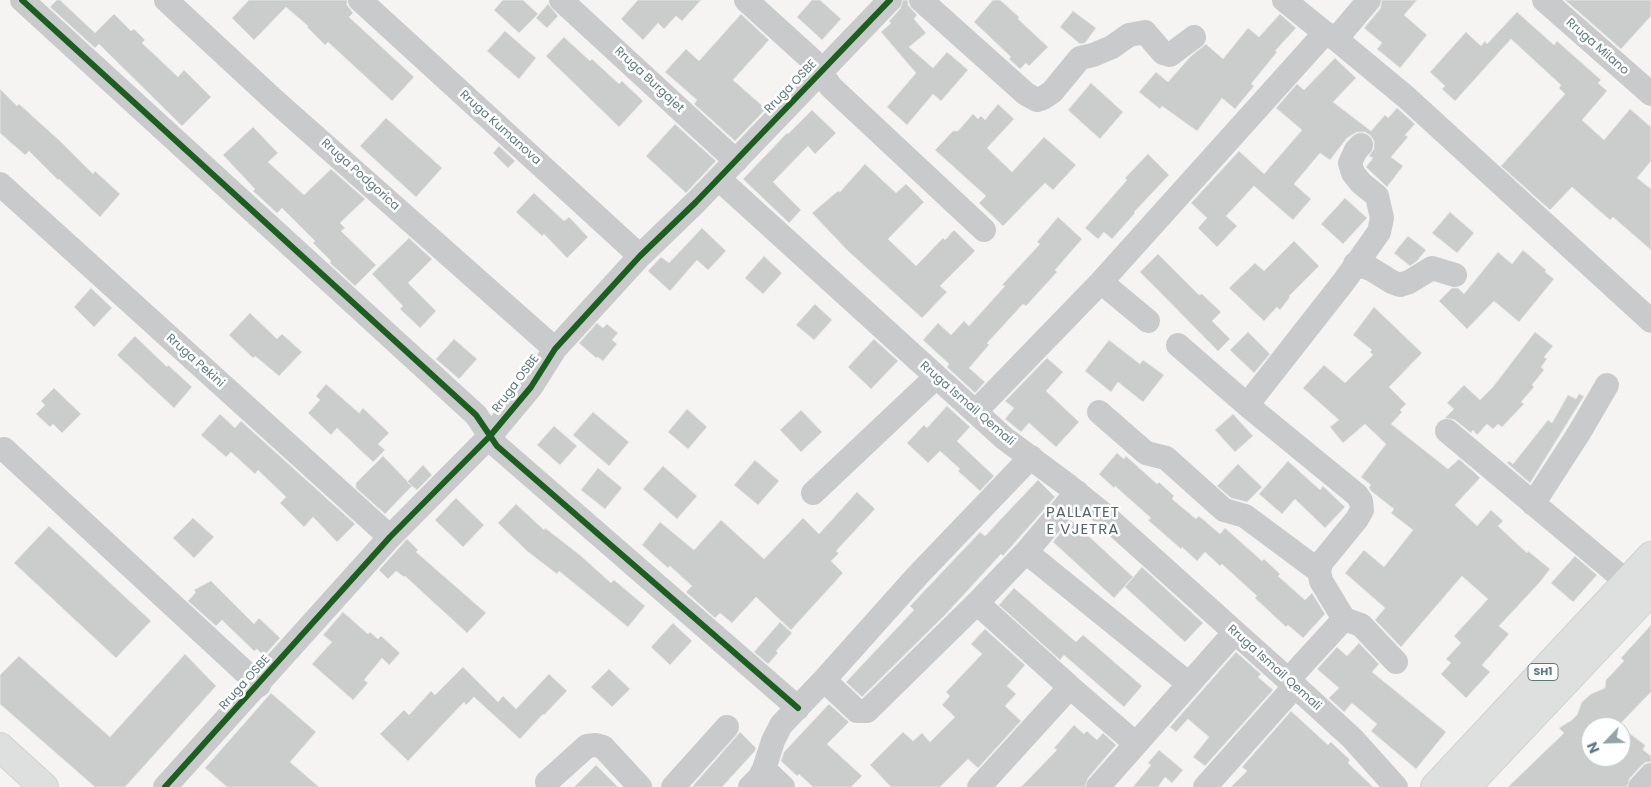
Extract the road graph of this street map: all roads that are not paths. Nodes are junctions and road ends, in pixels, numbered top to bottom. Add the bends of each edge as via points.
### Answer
1 (22, 0) edge
2 (166, 0) edge
3 (360, 0) edge
4 (561, 0) edge
5 (746, 0) edge
6 (890, 0) edge
7 (922, 0) edge
8 (1284, 0) edge
9 (1369, 0) edge
10 (1544, 0) edge
11 (1330, 36) junction
12 (1194, 37) dead end
13 (821, 72) junction
14 (1651, 94) edge
15 (1361, 145) dead end
16 (736, 161) junction
17 (719, 179) junction
18 (0, 184) edge
19 (984, 230) dead end
20 (640, 256) junction
21 (1356, 264) junction
22 (1455, 274) dead end
23 (1101, 282) junction
24 (1148, 320) dead end
25 (1651, 321) edge
26 (1178, 345) dead end
27 (555, 348) junction
28 (936, 377) junction
29 (1607, 385) dead end
30 (1247, 405) junction
31 (975, 412) junction
32 (1099, 412) dead end
33 (1447, 431) dead end
34 (490, 436) junction
35 (4, 449) dead end
36 (1031, 457) junction
37 (1077, 492) junction
38 (812, 493) dead end
39 (1533, 504) junction
40 (390, 537) junction
41 (1026, 552) junction
42 (1651, 556) edge
43 (1319, 571) junction
44 (1644, 592) edge
45 (977, 603) junction
46 (1344, 619) junction
47 (1235, 632) junction
48 (1396, 662) dead end
49 (824, 680) junction
50 (1292, 683) junction
51 (1189, 684) junction
52 (259, 685) junction
53 (1070, 687) junction
54 (798, 708) junction
55 (727, 727) dead end
56 (1136, 744) junction
57 (0, 747) edge
58 (1651, 775) edge
59 (757, 778) edge
60 (547, 782) dead end
61 (44, 787) edge
62 (165, 787) edge
63 (640, 787) edge
64 (674, 787) edge
65 (783, 787) edge
66 (979, 787) edge
67 (1098, 787) edge
68 (1205, 787) edge
69 (1396, 787) edge
70 (1434, 787) edge
71 (1466, 787) edge
72 (1640, 787) edge

1 - 34 street via 476,415
2 - 27 street, Rruga Podgorica
3 - 20 street, Rruga Kumanova
4 - 16 street, Rruga Burgajet
5 - 13 street
6 - 13 street, Rruga OSBE
7 - 12 street via 1026,94 1037,100 1052,92 1080,58 1112,46 1129,35 1145,32 1163,52 1170,55
8 - 11 street
9 - 11 street
10 - 14 street, Rruga Milano
11 - 23 street
11 - 25 street via 1406,97
13 - 16 street, Rruga OSBE
13 - 19 street via 831,87
15 - 21 street via 1350,163 1361,183 1377,196 1382,218 1379,232
16 - 17 street, Rruga OSBE
17 - 20 street, Rruga OSBE
17 - 28 street, Rruga Ismail Qemali
18 - 40 street, Rruga Pekini
20 - 27 street, Rruga OSBE
21 - 22 street via 1400,285 1432,268
21 - 30 street
23 - 24 street
23 - 31 street
26 - 30 street
27 - 34 street, Rruga OSBE via 531,387
28 - 31 street, Rruga Ismail Qemali
28 - 38 street
29 - 39 street
30 - 43 street via 1358,495 1361,501 1362,510 1320,563
31 - 36 street, Rruga Ismail Qemali
32 - 43 street via 1146,453 1166,458 1224,510 1245,516
33 - 39 street
34 - 40 street, Rruga OSBE
34 - 54 street via 497,446
35 - 52 street
36 - 37 street, Rruga Ismail Qemali
36 - 49 street via 918,575
37 - 41 street
37 - 47 street, Rruga Ismail Qemali
39 - 44 street
40 - 52 street, Rruga OSBE
41 - 45 street
41 - 51 street
42 - 44 main road, SH1
43 - 46 street
44 - 70 main road, SH1
44 - 71 main road, SH1
45 - 49 street via 867,711 857,711
45 - 53 street
46 - 48 street via 1360,625
46 - 50 street
47 - 50 street, Rruga Ismail Qemali
47 - 51 street
49 - 54 street
50 - 68 street
50 - 69 street, Rruga Ismail Qemali via 1352,738
51 - 56 street
52 - 62 street, Rruga OSBE
53 - 56 street
53 - 66 street
54 - 59 street via 781,725
55 - 64 street
56 - 67 street
57 - 61 main road
58 - 72 street
59 - 65 street
60 - 63 street via 587,746 596,745 603,747

